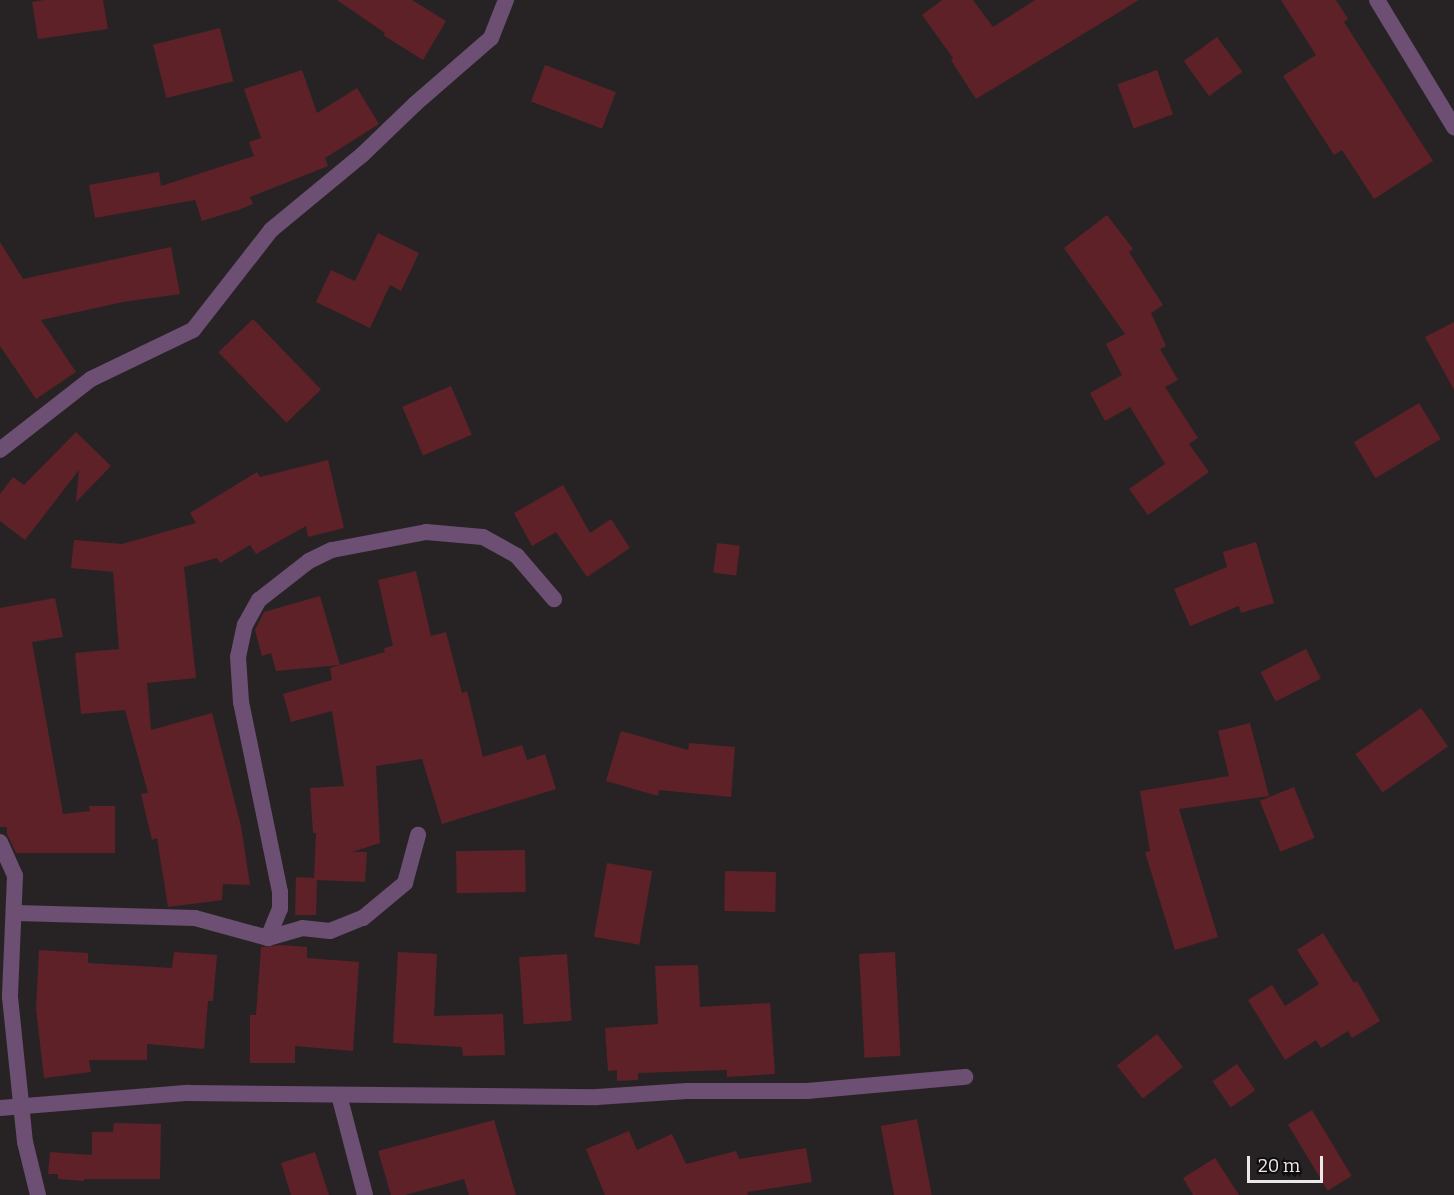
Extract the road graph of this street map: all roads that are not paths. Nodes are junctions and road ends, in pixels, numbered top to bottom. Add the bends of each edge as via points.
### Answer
1 (506, 0) edge
2 (1377, 0) edge
3 (1454, 127) edge
4 (0, 450) edge
5 (554, 599) dead end
6 (418, 835) dead end
7 (0, 842) edge
8 (16, 913) junction
9 (268, 938) junction
10 (5, 1015) edge
11 (965, 1077) dead end
12 (339, 1095) junction
13 (21, 1105) junction
14 (0, 1108) edge
15 (38, 1195) edge
16 (365, 1195) edge

1 - 4 street via 491,38 362,155 271,230 193,330 91,379
2 - 3 street
5 - 9 street via 517,556 483,537 426,532 332,550 309,561 260,600 244,625 238,657 243,713 280,892 280,909
6 - 9 street via 405,883 363,918 330,931 302,928
7 - 8 street via 15,876
8 - 9 street via 195,918
8 - 10 street
10 - 13 street
11 - 12 street via 807,1091 687,1091 597,1097
12 - 13 street via 188,1093
12 - 16 street
13 - 14 street
13 - 15 street

